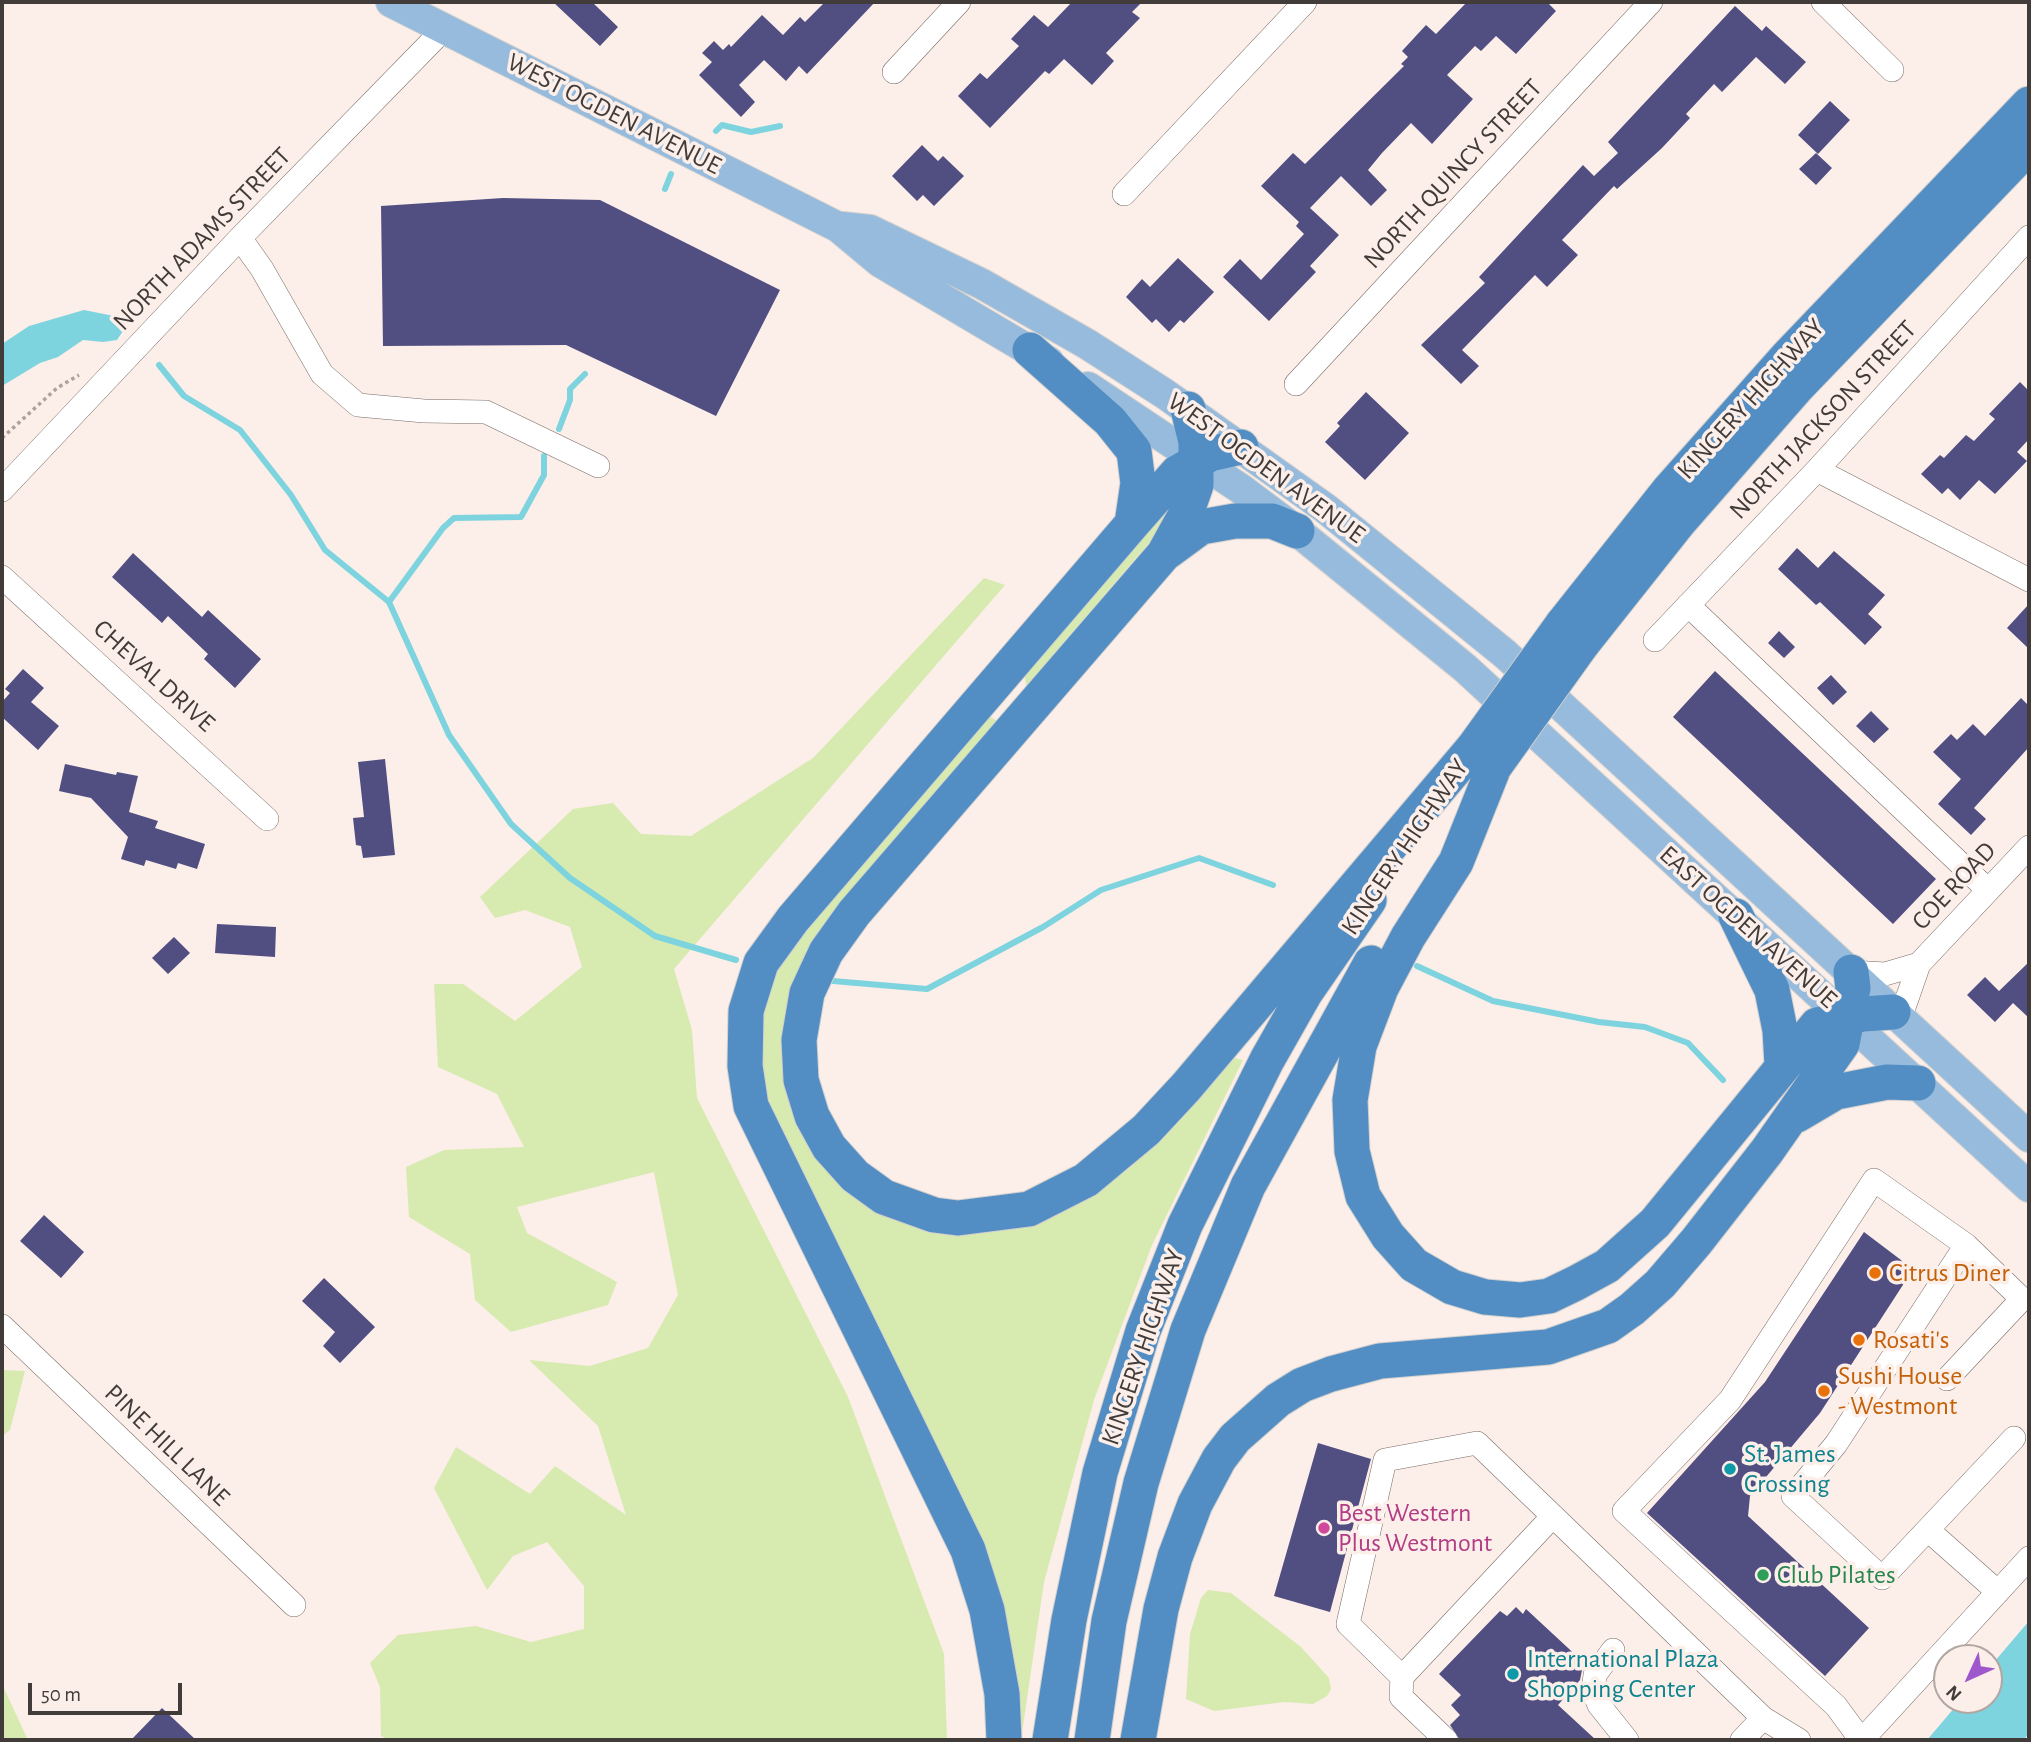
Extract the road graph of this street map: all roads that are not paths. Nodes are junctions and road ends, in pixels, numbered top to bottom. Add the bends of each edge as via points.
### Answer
1 (391, 2) edge
2 (959, 2) edge
3 (1305, 2) edge
4 (1651, 2) edge
5 (1823, 2) edge
6 (445, 29) junction
7 (1892, 70) dead end
8 (894, 72) dead end
9 (2029, 104) edge
10 (2029, 146) edge
11 (1124, 194) dead end
12 (838, 227) junction
13 (2029, 237) edge
14 (240, 238) junction
15 (1030, 349) junction
16 (1296, 384) dead end
17 (1188, 409) junction
18 (1241, 447) junction
19 (1198, 460) junction
20 (598, 466) dead end
21 (1817, 470) junction
22 (2, 490) edge
23 (1132, 524) junction
24 (1297, 531) junction
25 (1164, 554) junction
26 (2, 577) edge
27 (2029, 580) edge
28 (1688, 605) junction
29 (1572, 634) junction
30 (1655, 640) dead end
31 (1465, 668) joint
32 (1484, 757) junction
33 (1647, 786) joint
34 (267, 819) dead end
35 (2029, 847) edge
36 (1988, 890) junction
37 (1736, 916) junction
38 (1919, 964) junction
39 (1851, 972) junction
40 (1897, 1015) junction
41 (1848, 1018) junction
42 (1782, 1065) junction
43 (1918, 1083) junction
44 (1788, 1120) junction
45 (2029, 1137) edge
46 (2029, 1187) edge
47 (1966, 1245) junction
48 (2, 1326) edge
49 (1947, 1379) dead end
50 (2014, 1438) dead end
51 (1553, 1516) junction
52 (1928, 1530) junction
53 (2029, 1558) edge
54 (1998, 1592) junction
55 (294, 1605) dead end
56 (1613, 1650) dead end
57 (1402, 1678) junction
58 (1763, 1718) junction
59 (1004, 1740) edge
60 (1050, 1740) edge
61 (1092, 1740) edge
62 (1138, 1740) edge
63 (1446, 1740) edge
64 (1627, 1740) edge
65 (1742, 1740) edge
66 (1799, 1740) edge
67 (1862, 1740) edge

1 - 6 main road, WEST OGDEN AVENUE
2 - 8 street
3 - 11 street
4 - 16 street, NORTH QUINCY STREET
5 - 7 street
6 - 12 main road, WEST OGDEN AVENUE
6 - 14 street, NORTH ADAMS STREET
9 - 29 highway, KINGERY HIGHWAY via 1787,357 1670,489
10 - 29 highway, KINGERY HIGHWAY via 1798,386 1678,523
12 - 15 main road, WEST OGDEN AVENUE via 880,262
12 - 17 main road, WEST OGDEN AVENUE via 870,230 982,284
13 - 21 street, NORTH JACKSON STREET
14 - 20 street via 322,374 350,399 358,404 424,411 486,412
14 - 22 street, NORTH ADAMS STREET
15 - 19 main road, WEST OGDEN AVENUE
15 - 23 highway via 1110,421 1133,451 1138,483
17 - 18 main road, WEST OGDEN AVENUE
17 - 19 highway
18 - 19 highway
18 - 33 main road, WEST OGDEN AVENUE via 1325,508 1505,654
19 - 23 highway via 1177,473
19 - 24 main road, WEST OGDEN AVENUE
19 - 25 highway via 1193,498
21 - 27 street
21 - 28 street, NORTH JACKSON STREET
23 - 59 highway via 793,919 761,963 746,1011 745,1066 751,1106 968,1550 987,1610 1002,1694
24 - 25 highway via 1272,521 1234,521 1201,527
24 - 31 main road, WEST OGDEN AVENUE
25 - 32 highway via 854,913 826,953 807,993 799,1040 801,1080 812,1116 855,1176 884,1197 934,1215 988,1217 1029,1209 1058,1196 1119,1155
26 - 34 street, CHEVAL DRIVE
28 - 30 street, NORTH JACKSON STREET
28 - 36 street
29 - 32 highway, KINGERY HIGHWAY, bridge
31 - 37 main road, EAST OGDEN AVENUE
32 - 42 highway via 1456,862 1381,988 1357,1059 1350,1100 1352,1151 1363,1196 1388,1236 1414,1265 1452,1287 1485,1297 1520,1300 1549,1296 1576,1283 1607,1266 1655,1223
32 - 60 highway, KINGERY HIGHWAY via 1306,993 1267,1060 1185,1226 1143,1331 1100,1473
32 - 61 highway, KINGERY HIGHWAY via 1248,1186 1198,1306 1141,1483 1110,1621
33 - 39 main road, EAST OGDEN AVENUE
35 - 36 street, COE ROAD
36 - 38 street, COE ROAD
37 - 41 main road, EAST OGDEN AVENUE
37 - 42 highway via 1772,990
38 - 39 street, COE ROAD via 1885,974
38 - 40 street, COE ROAD
39 - 40 main road, EAST OGDEN AVENUE
39 - 41 highway
40 - 41 highway
40 - 45 main road, EAST OGDEN AVENUE
41 - 42 highway via 1817,1025
41 - 43 main road, EAST OGDEN AVENUE
41 - 44 highway via 1842,1044
43 - 44 highway via 1887,1082 1836,1092
43 - 46 main road, EAST OGDEN AVENUE
44 - 62 highway via 1660,1284 1608,1326 1548,1347 1380,1362 1331,1374 1278,1401 1235,1438 1195,1504 1175,1557
47 - 49 street via 2022,1299
47 - 52 street via 1836,1444 1793,1496 1882,1578
47 - 67 street via 1874,1180 1730,1400 1624,1511 1836,1706
48 - 55 street, PINE HILL LANE
50 - 52 street
51 - 57 street
51 - 57 street via 1477,1443 1385,1460 1348,1624
51 - 58 street
52 - 54 street
53 - 54 street
54 - 67 street
56 - 64 street via 1595,1675 1593,1691 1598,1705
57 - 63 street via 1401,1697
58 - 65 street
58 - 66 street

